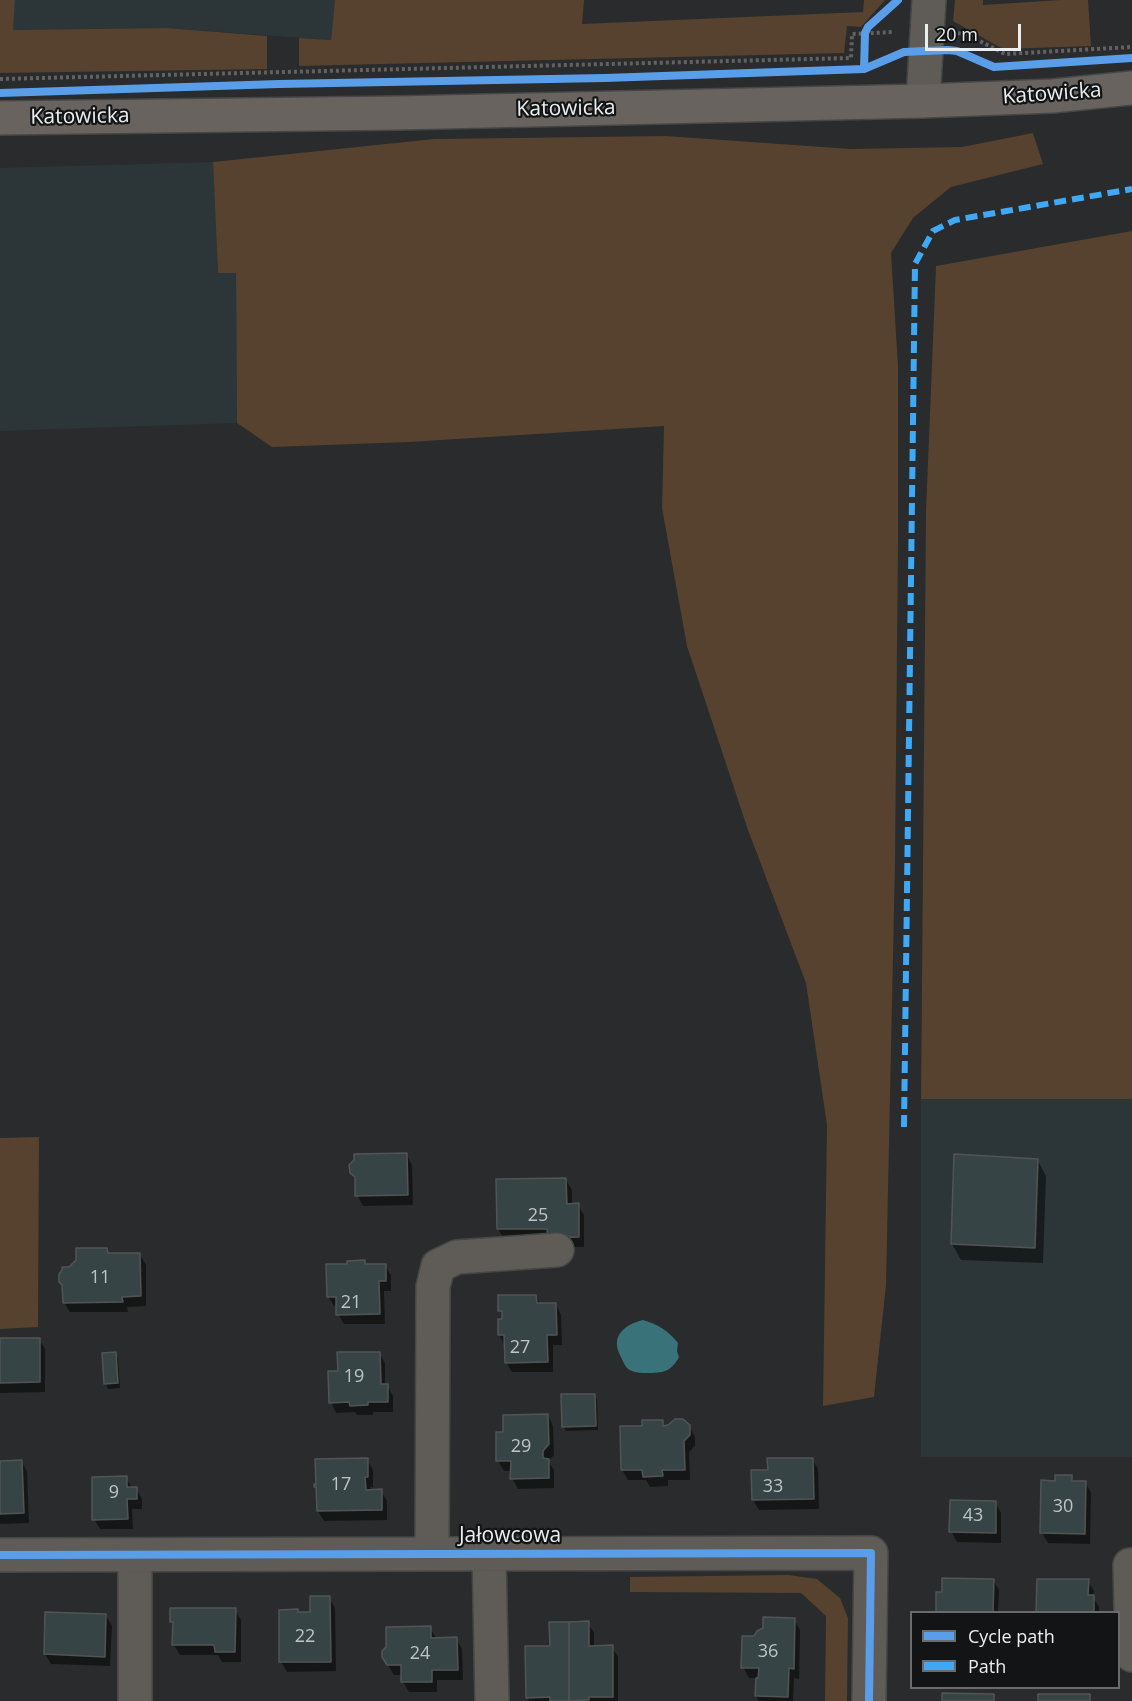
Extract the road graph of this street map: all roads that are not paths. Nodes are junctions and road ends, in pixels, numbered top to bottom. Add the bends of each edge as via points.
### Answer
1 (929, 0) edge
2 (1132, 88) edge
3 (923, 101) junction
4 (0, 118) edge
5 (557, 1250) dead end
6 (432, 1554) junction
7 (489, 1554) junction
8 (0, 1555) edge
9 (135, 1555) junction
10 (1130, 1565) dead end
11 (1132, 1655) edge
12 (135, 1701) edge
13 (492, 1701) edge
14 (869, 1701) edge

1 - 3 street
2 - 3 main road, Katowicka via 1053,96
3 - 4 main road, Katowicka
5 - 6 street via 457,1257 438,1266 433,1287
6 - 7 street, Jałowcowa
6 - 9 street, Jałowcowa
7 - 13 street
7 - 14 street, Jałowcowa via 871,1553
8 - 9 street, Jałowcowa
9 - 12 street
10 - 11 street

